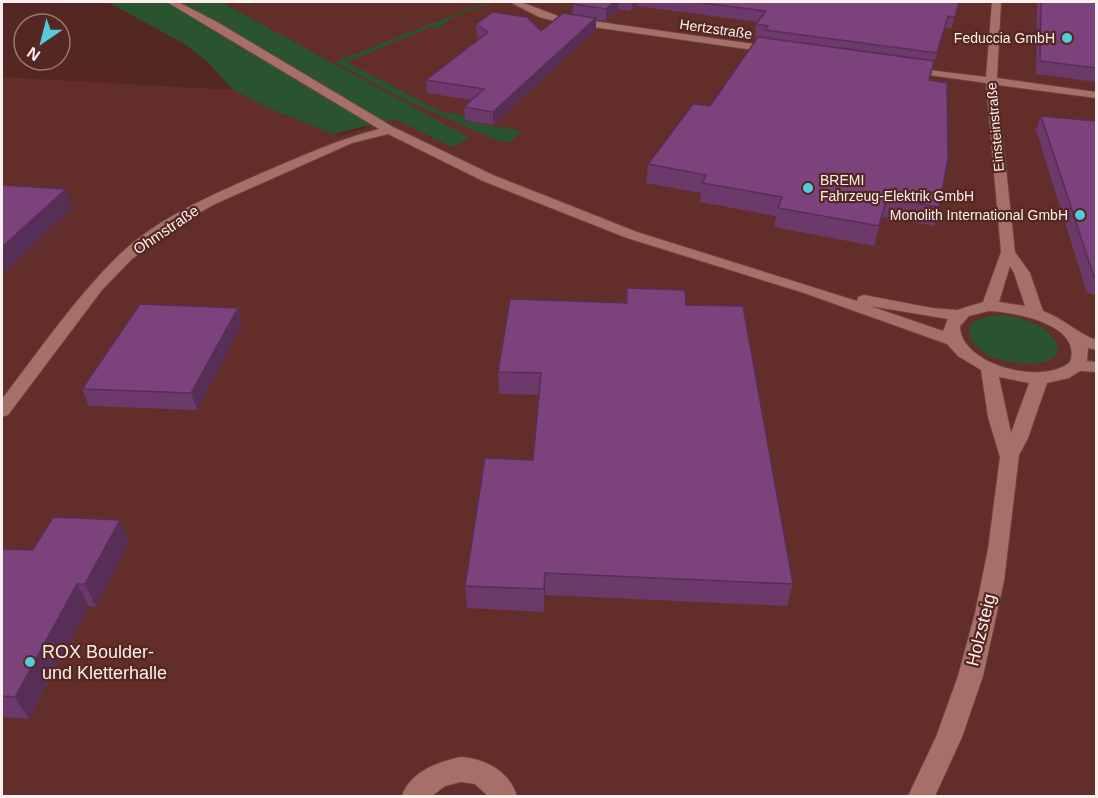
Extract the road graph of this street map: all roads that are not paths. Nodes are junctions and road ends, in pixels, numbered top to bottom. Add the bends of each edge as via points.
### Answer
1 (172, 2) edge
2 (515, 2) edge
3 (997, 2) edge
4 (788, 52) edge
5 (898, 68) edge
6 (991, 81) junction
7 (1096, 95) edge
8 (389, 130) junction
9 (1008, 252) junction
10 (810, 290) junction
11 (989, 306) junction
12 (1036, 314) junction
13 (958, 315) junction
14 (1073, 337) junction
15 (953, 340) junction
16 (1096, 345) edge
17 (1077, 366) junction
18 (988, 367) junction
19 (1096, 367) edge
20 (1041, 378) junction
21 (2, 411) edge
22 (1009, 456) junction
23 (415, 796) edge
24 (504, 796) edge
25 (921, 796) edge

1 - 8 street
2 - 4 street, Hertzstraße via 558,19
3 - 6 street, Einsteinstraße
5 - 6 street
6 - 7 street
6 - 9 street, Einsteinstraße
8 - 10 street via 488,178 596,222
8 - 21 street, Ohmstraße via 348,140 210,201 162,228 97,287
9 - 11 street, Einsteinstraße
9 - 12 street, Einsteinstraße via 1022,273
10 - 13 street
10 - 15 street
11 - 12 street
11 - 13 street via 971,308
12 - 14 street
13 - 15 street via 951,326
14 - 16 street
14 - 17 street via 1081,352
15 - 18 street via 966,355
17 - 19 street
17 - 20 street via 1063,375
18 - 20 street via 1015,376
18 - 22 street, Holzsteig
20 - 22 street, Holzsteig
22 - 25 street, Holzsteig via 999,548 985,622 949,738
23 - 24 street via 443,772 463,769 483,774 499,786

